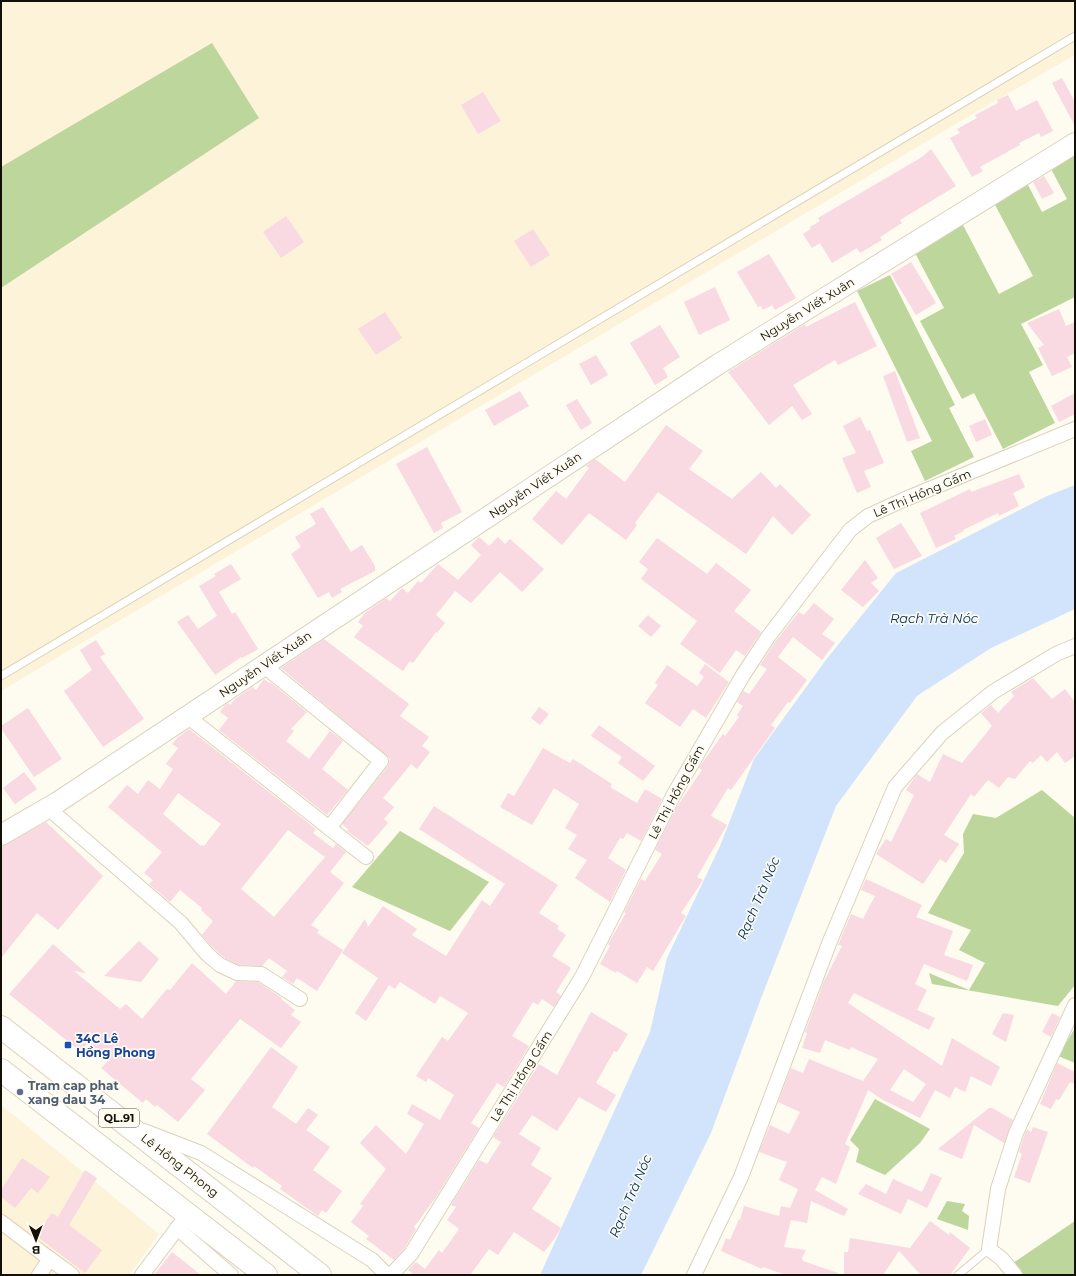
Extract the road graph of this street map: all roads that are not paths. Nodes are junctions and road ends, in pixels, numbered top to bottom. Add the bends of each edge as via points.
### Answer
1 (1075, 36) edge
2 (1075, 143) edge
3 (1075, 429) edge
4 (1075, 646) edge
5 (263, 665) junction
6 (1, 676) edge
7 (187, 716) junction
8 (48, 808) junction
9 (329, 828) junction
10 (1, 835) edge
11 (366, 857) dead end
12 (300, 999) dead end
13 (1075, 1004) edge
14 (1, 1027) edge
15 (1, 1070) edge
16 (130, 1126) junction
17 (182, 1221) junction
18 (1, 1222) edge
19 (989, 1249) junction
20 (50, 1260) junction
21 (39, 1275) edge
22 (72, 1275) edge
23 (142, 1275) edge
24 (231, 1275) edge
25 (266, 1275) edge
26 (320, 1275) edge
27 (387, 1275) edge
28 (391, 1275) edge
29 (694, 1275) edge
30 (958, 1275) edge
31 (1015, 1275) edge

1 - 6 lane
2 - 5 street, Nguyễn Viết Xuân via 717,365
3 - 28 street, Lê Thị Hồng Gấm via 903,500 868,516 850,530 768,637 743,674 673,796 582,977 411,1254
4 - 29 street via 1056,654 993,692 942,733 895,787 830,941 741,1177
5 - 7 street, Nguyễn Viết Xuân
5 - 9 street via 381,761
7 - 8 street, Nguyễn Viết Xuân
7 - 9 street
8 - 10 street, Nguyễn Viết Xuân
8 - 12 street via 182,923 207,954 220,965 238,973 261,974
9 - 11 street
13 - 19 street via 1016,1133 998,1189
14 - 16 highway, Lê Hồng Phong / QL.91
15 - 17 highway, QL.91
16 - 26 highway, Lê Hồng Phong / QL.91
16 - 27 street via 201,1152 372,1260
17 - 23 street
17 - 24 street
17 - 25 highway, QL.91 via 220,1238
18 - 20 street
19 - 30 lane
19 - 31 street via 1002,1259
20 - 21 street
20 - 22 street

